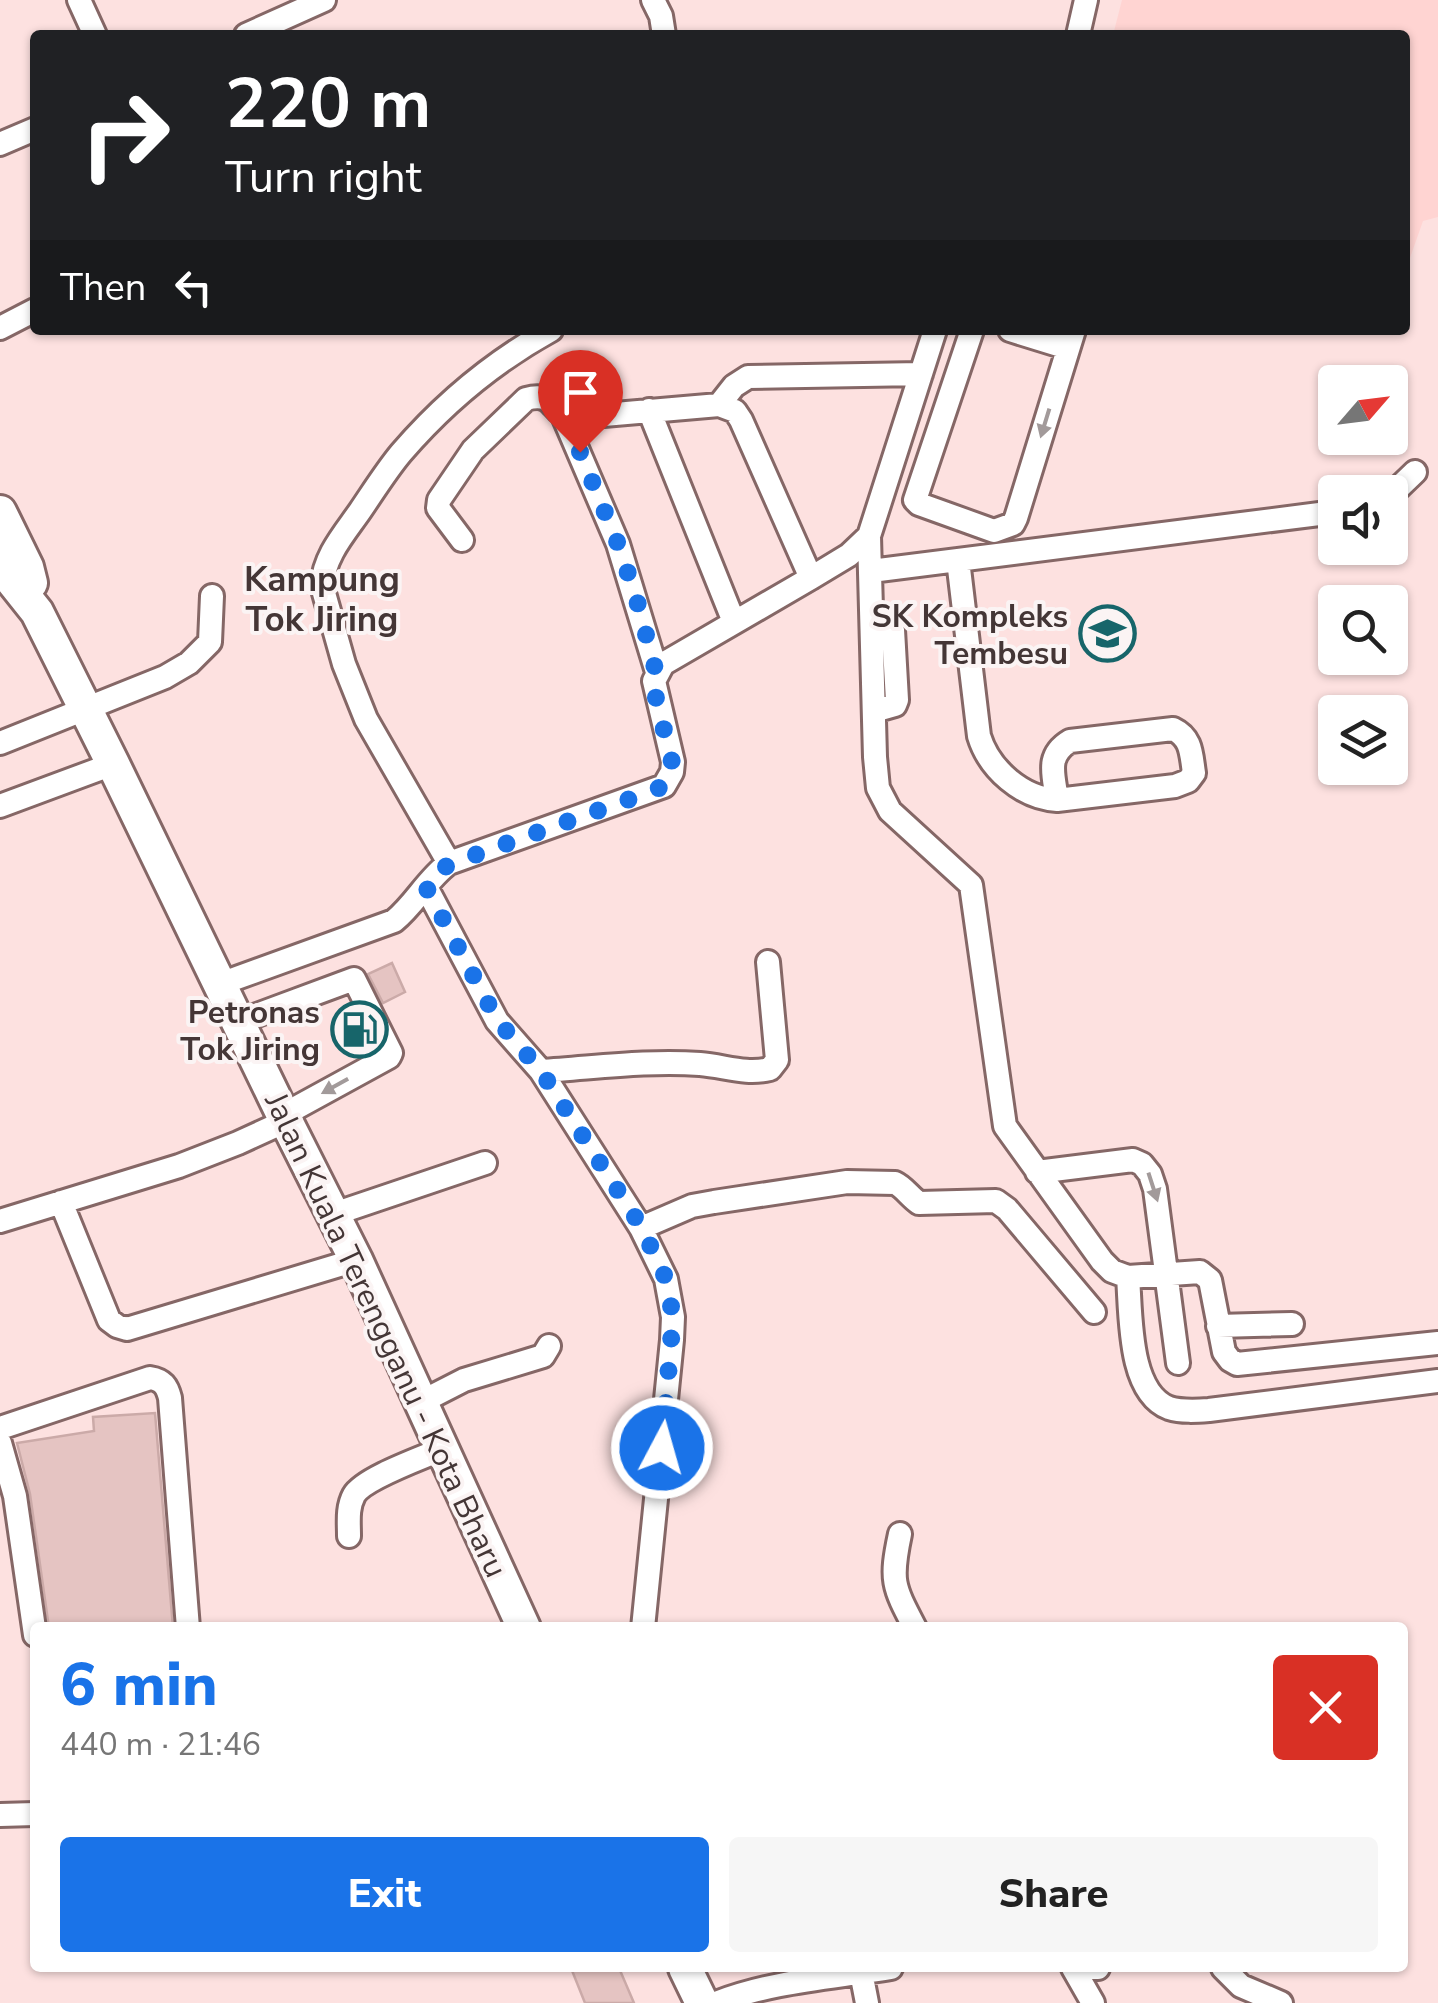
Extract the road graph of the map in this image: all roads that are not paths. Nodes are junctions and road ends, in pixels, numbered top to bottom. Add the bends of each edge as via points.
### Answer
1 (80, 0) edge
2 (324, 0) edge
3 (653, 0) edge
4 (1086, 0) edge
5 (93, 30) edge
6 (257, 30) edge
7 (663, 30) edge
8 (1079, 30) edge
9 (30, 131) edge
10 (0, 144) edge
11 (30, 313) edge
12 (0, 328) edge
13 (542, 335) edge
14 (932, 335) edge
15 (970, 335) edge
16 (1044, 335) edge
17 (1071, 339) edge
18 (920, 374) junction
19 (720, 405) junction
20 (649, 410) junction
21 (564, 418) junction
22 (1415, 472) dead end
23 (1408, 479) edge
24 (0, 512) edge
25 (1318, 514) edge
26 (869, 536) junction
27 (462, 540) dead end
28 (0, 560) edge
29 (958, 560) junction
30 (870, 571) junction
31 (811, 578) junction
32 (212, 596) dead end
33 (37, 612) junction
34 (734, 622) junction
35 (656, 672) junction
36 (86, 710) junction
37 (0, 743) edge
38 (113, 764) junction
39 (1056, 800) junction
40 (0, 806) edge
41 (450, 864) junction
42 (426, 887) junction
43 (768, 962) dead end
44 (220, 984) junction
45 (238, 1022) junction
46 (541, 1071) junction
47 (284, 1118) junction
48 (485, 1163) dead end
49 (1037, 1172) junction
50 (61, 1202) junction
51 (334, 1214) junction
52 (0, 1221) edge
53 (642, 1228) junction
54 (356, 1260) junction
55 (1168, 1275) junction
56 (1128, 1278) junction
57 (1094, 1312) dead end
58 (1292, 1324) dead end
59 (1218, 1326) junction
60 (1438, 1343) edge
61 (549, 1346) dead end
62 (1178, 1363) dead end
63 (1438, 1381) edge
64 (421, 1402) junction
65 (0, 1428) edge
66 (0, 1443) edge
67 (442, 1449) junction
68 (900, 1534) dead end
69 (349, 1536) dead end
70 (33, 1622) edge
71 (188, 1622) edge
72 (521, 1622) edge
73 (644, 1622) edge
74 (912, 1622) edge
75 (30, 1814) edge
76 (0, 1815) edge
77 (686, 1972) edge
78 (861, 1972) joint
79 (1075, 1972) edge
80 (1227, 1972) edge
81 (702, 2003) edge
82 (716, 2003) edge
83 (868, 2003) edge
84 (1093, 2003) edge
85 (1281, 2003) edge

1 - 5 street
2 - 6 street
3 - 7 street
4 - 8 street
9 - 10 street
11 - 12 street
13 - 41 street via 487,369 399,456 323,574 366,718
14 - 18 street
17 -> 15 street via 1016,518 994,531 915,500
16 - 17 street
18 - 19 street via 748,376
18 - 26 street
19 - 20 street
19 - 31 street via 741,420
20 - 21 street
20 - 34 street
21 - 27 street via 550,401 531,397 473,450 438,504
21 - 35 street via 618,544
22 - 23 street
24 - 33 highway via 27,567
25 - 29 street
26 - 30 street
26 - 31 street
28 - 33 highway
29 - 30 street
29 - 39 street via 984,751 1028,794
30 - 49 street via 878,788 890,811 971,885 1005,1126
31 - 34 street
32 - 36 street via 206,648 166,676
33 - 36 highway, Jalan Kuala Terengganu - Kota Bharu
34 - 35 street
35 - 41 street via 654,690 672,762 664,786
36 - 37 street
36 - 38 highway, Jalan Kuala Terengganu - Kota Bharu
38 - 40 street
38 - 44 highway, Jalan Kuala Terengganu - Kota Bharu
39 - 39 street via 1188,781 1194,773 1190,743 1173,729 1070,741 1053,758
41 - 42 street
42 - 44 street via 394,921
42 - 46 street via 497,1020
43 - 46 street via 777,1060 770,1070 655,1064
44 - 45 highway, Jalan Kuala Terengganu - Kota Bharu
45 - 47 highway, Jalan Kuala Terengganu - Kota Bharu
45 -> 47 street via 354,979 390,1053
46 - 53 street
47 - 50 street via 212,1154
47 - 51 highway, Jalan Kuala Terengganu - Kota Bharu
48 - 51 street
49 -> 55 street via 1142,1164 1156,1189
49 - 56 street via 1102,1260
50 - 52 street
50 - 54 street via 109,1320 127,1329
51 - 54 highway, Jalan Kuala Terengganu - Kota Bharu
53 - 57 street via 692,1206 847,1182 895,1182 918,1203 996,1202 1007,1208
53 - 73 street via 666,1279 673,1317
54 - 64 highway, Jalan Kuala Terengganu - Kota Bharu
55 - 56 street
55 - 59 street via 1207,1276
55 - 62 street
56 - 63 street via 1139,1376 1169,1408 1209,1410
58 - 59 street
59 - 60 street via 1227,1357 1245,1365
61 - 64 street via 543,1356 464,1380
64 - 67 highway, Jalan Kuala Terengganu - Kota Bharu
65 - 71 street via 160,1380 170,1398
66 - 70 street via 15,1496
67 - 69 street via 365,1483 354,1494
67 - 72 highway, Jalan Kuala Terengganu - Kota Bharu
68 - 74 street via 894,1583
75 - 76 street
77 - 81 highway
78 - 82 street via 746,1991
78 - 83 street
79 - 84 street
80 - 85 street

